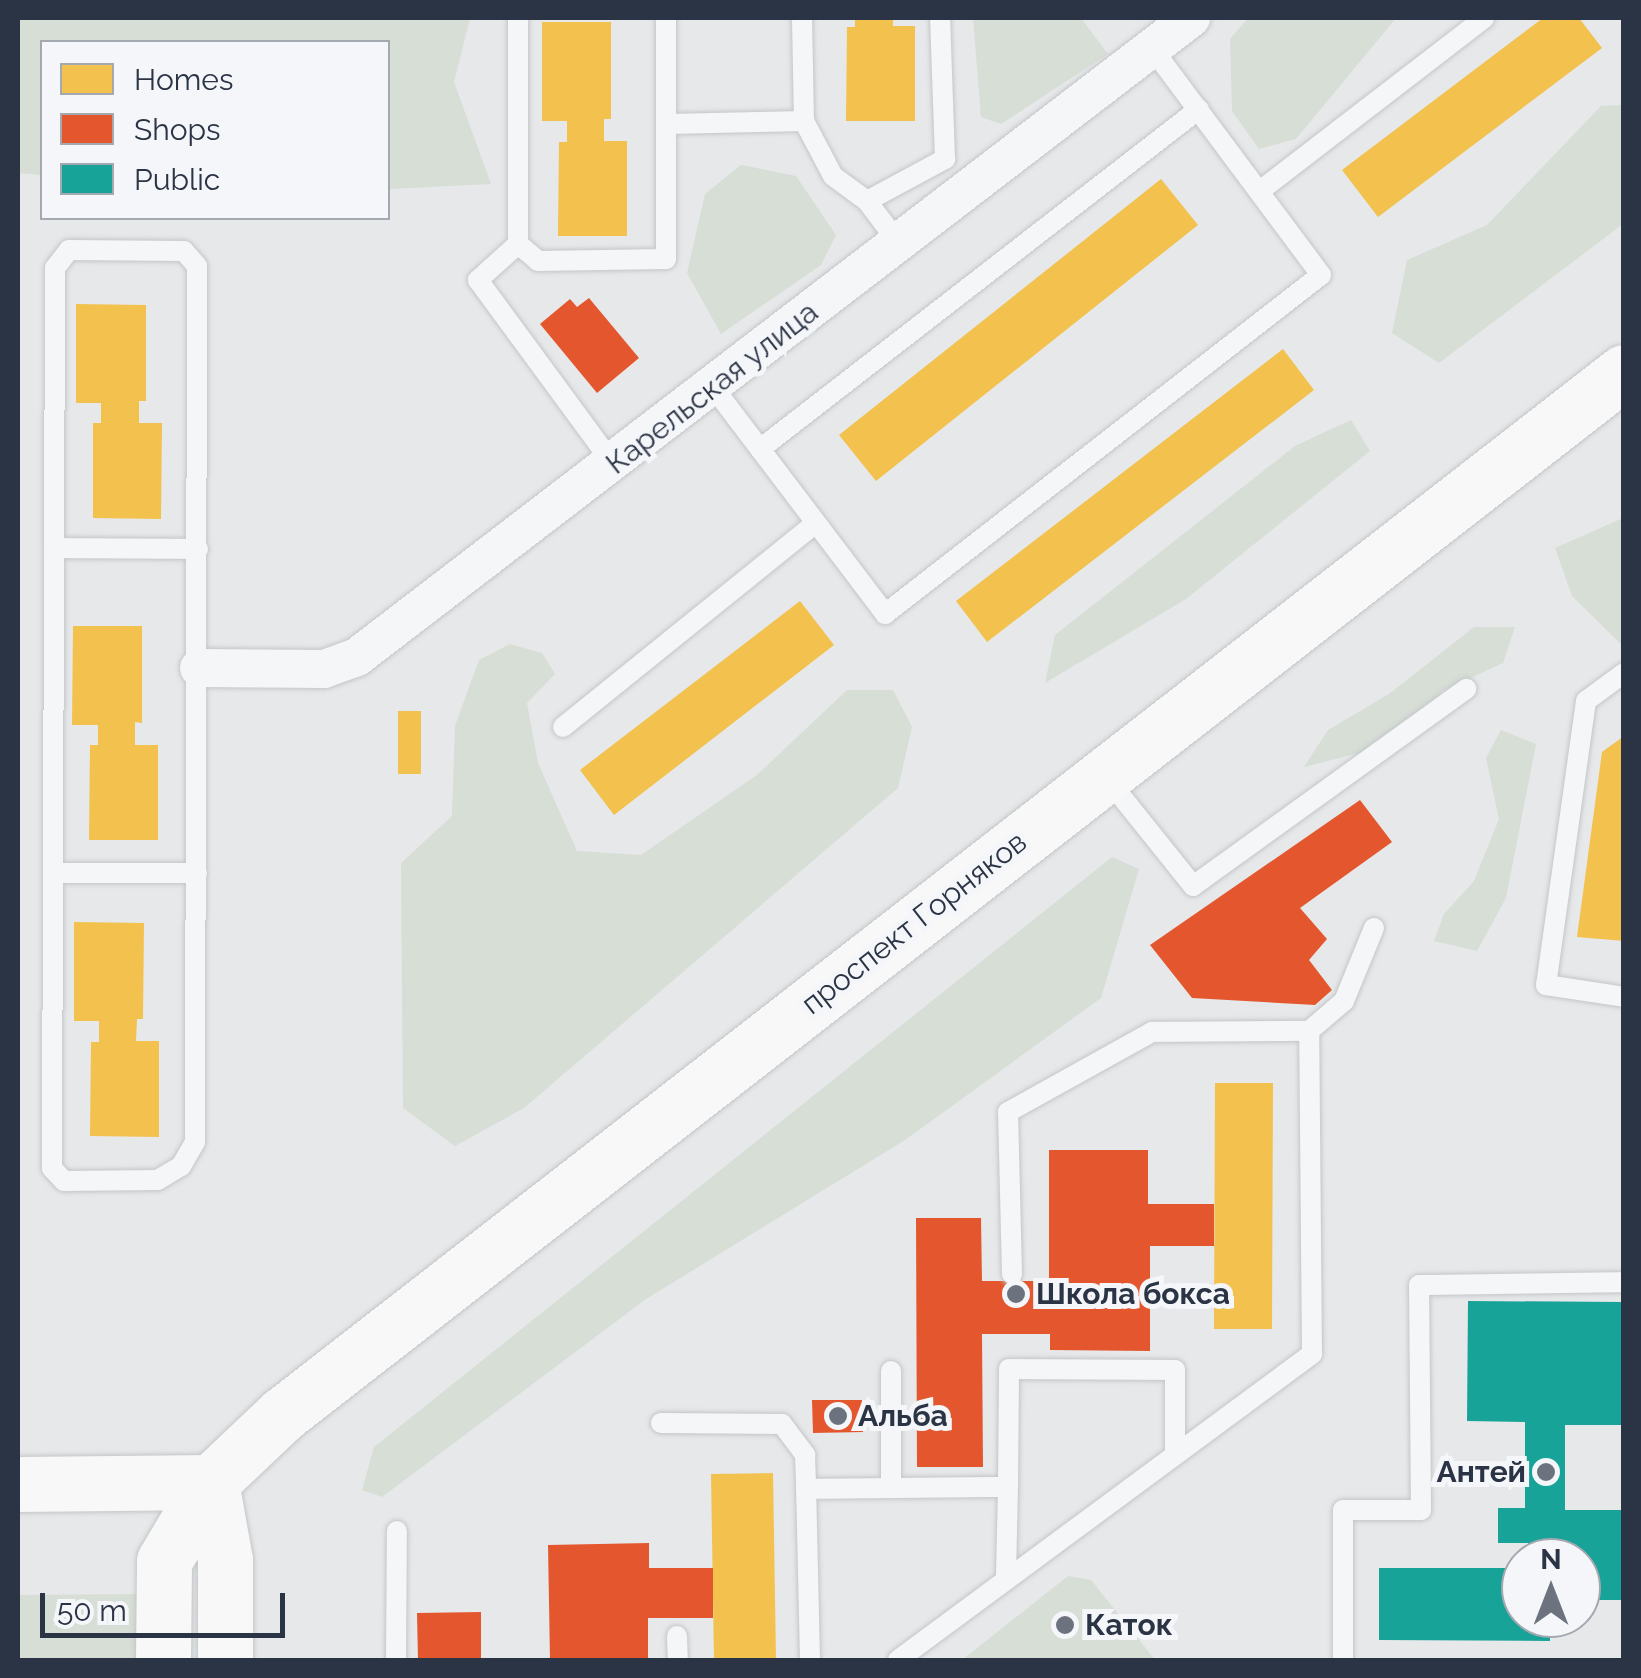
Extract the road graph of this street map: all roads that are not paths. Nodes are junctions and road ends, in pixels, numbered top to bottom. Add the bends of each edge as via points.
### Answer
1 (518, 18) edge
2 (666, 18) edge
3 (802, 18) edge
4 (940, 18) edge
5 (1191, 18) edge
6 (1484, 18) edge
7 (1152, 48) junction
8 (1199, 110) junction
9 (804, 121) junction
10 (667, 124) junction
11 (1261, 190) junction
12 (867, 201) junction
13 (898, 241) junction
14 (518, 244) junction
15 (1624, 372) edge
16 (714, 388) junction
17 (760, 449) junction
18 (614, 464) junction
19 (816, 524) junction
20 (56, 548) junction
21 (198, 549) junction
22 (199, 668) junction
23 (1624, 673) edge
24 (1466, 689) dead end
25 (563, 726) dead end
26 (1103, 773) junction
27 (54, 873) junction
28 (198, 873) junction
29 (1374, 928) dead end
30 (1624, 996) edge
31 (1309, 1031) junction
32 (1012, 1274) dead end
33 (1624, 1282) edge
34 (891, 1370) dead end
35 (661, 1422) dead end
36 (1175, 1455) junction
37 (211, 1482) junction
38 (18, 1484) edge
39 (1008, 1487) junction
40 (891, 1488) junction
41 (806, 1489) junction
42 (396, 1532) dead end
43 (1006, 1578) junction
44 (678, 1636) dead end
45 (164, 1660) edge
46 (225, 1660) edge
47 (396, 1660) edge
48 (678, 1660) edge
49 (810, 1660) edge
50 (898, 1660) edge
51 (1343, 1660) edge

1 - 14 lane
2 - 10 lane
3 - 9 lane
4 - 12 lane via 945,159
5 - 7 street, Карельская улица
6 - 11 lane
7 - 8 lane
7 - 13 street, Карельская улица
8 - 11 lane
8 - 17 lane
9 - 10 lane
9 - 12 lane via 833,176
10 - 14 lane via 666,259 538,261
11 - 19 lane via 1322,275 885,614
12 - 13 lane
13 - 16 street, Карельская улица
14 - 18 lane via 478,280
15 - 26 main road, проспект Горняков
16 - 17 lane
16 - 18 street, Карельская улица
17 - 19 lane
18 - 22 street, Карельская улица via 357,656 324,668
19 - 25 lane
20 - 21 lane
20 - 21 lane via 55,268 70,250 184,250 197,266
20 - 27 lane
21 - 22 lane
22 - 28 lane
23 - 30 lane via 1586,702 1546,985
24 - 26 lane via 1193,886
26 - 37 main road, проспект Горняков via 283,1414
27 - 28 lane
27 - 28 lane via 52,1168 64,1181 158,1180 182,1166 195,1142
29 - 31 lane via 1344,1001
31 - 32 lane via 1152,1032 1008,1112
31 - 36 lane via 1312,1354
33 - 51 lane via 1420,1285 1421,1510 1343,1510
34 - 40 lane
35 - 41 lane via 782,1424 805,1455
36 - 39 lane via 1174,1370 1009,1369
36 - 43 lane
37 - 38 main road
37 - 45 main road, проспект Горняков via 164,1562
37 - 46 main road via 225,1560
39 - 40 lane
39 - 43 lane
40 - 41 lane
41 - 49 lane
42 - 47 lane
43 - 50 lane
44 - 48 lane

